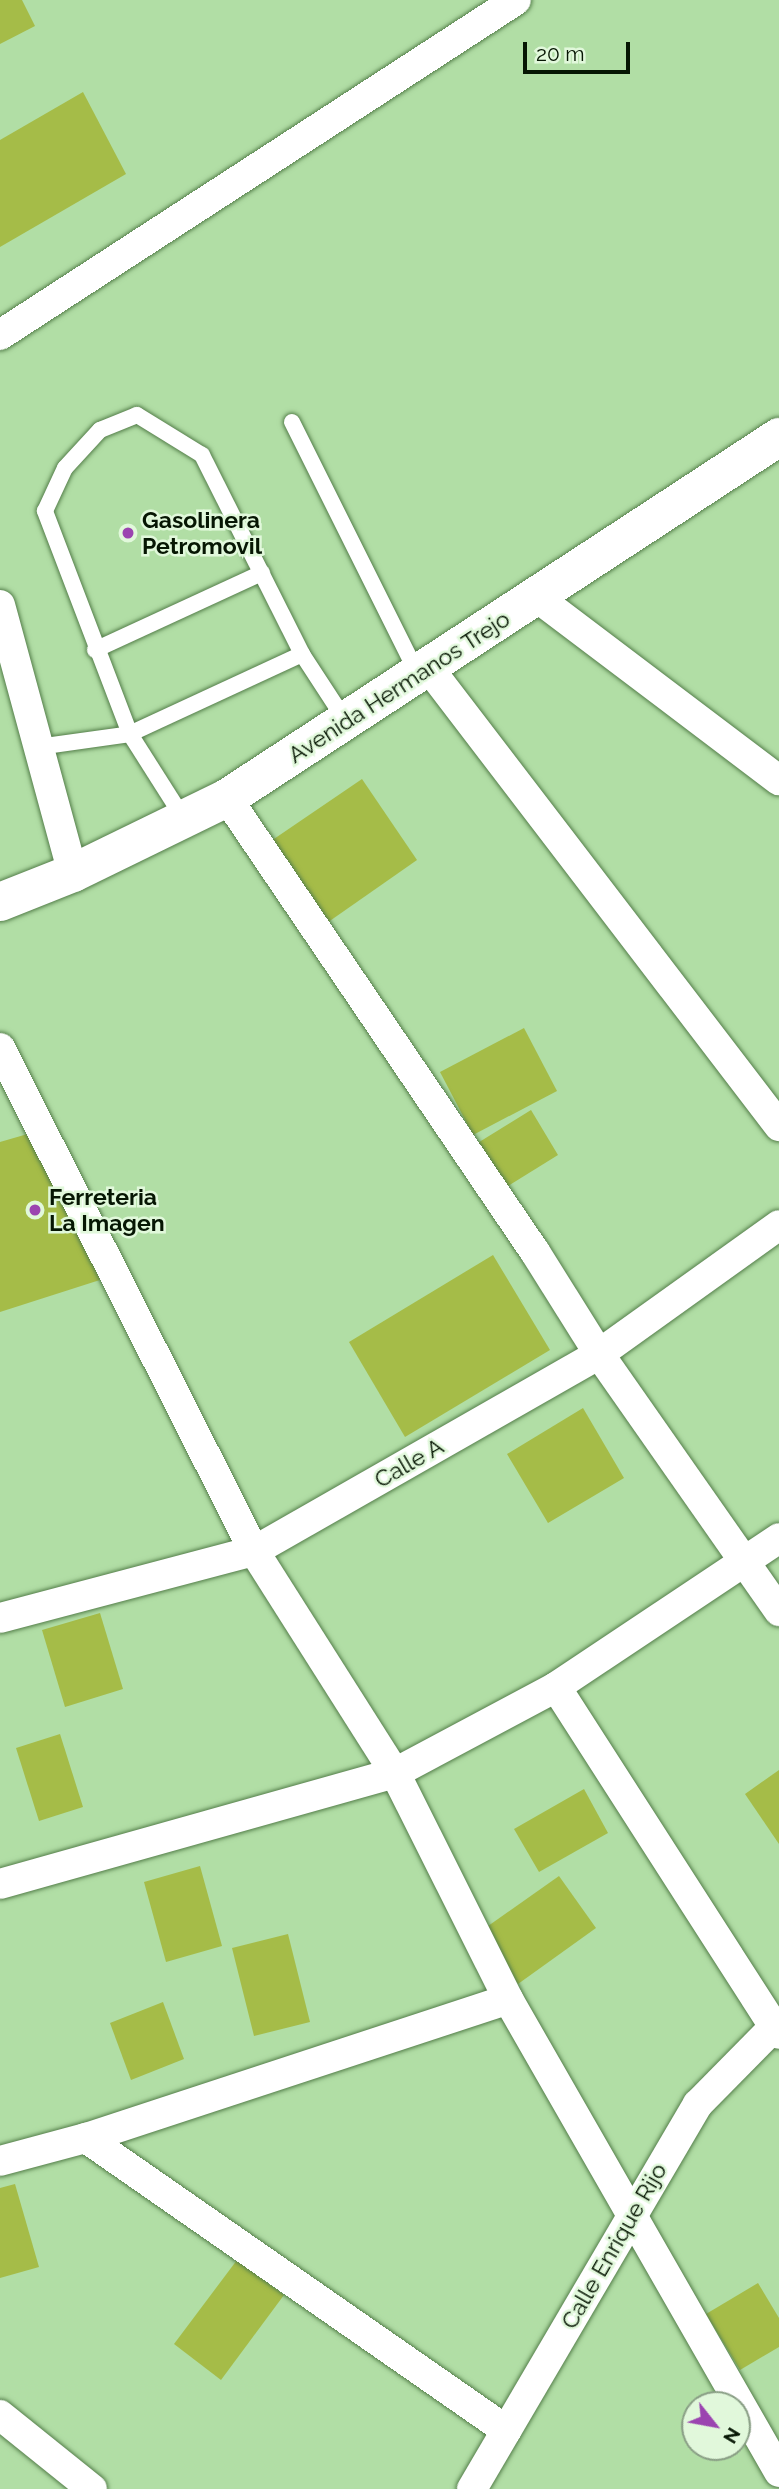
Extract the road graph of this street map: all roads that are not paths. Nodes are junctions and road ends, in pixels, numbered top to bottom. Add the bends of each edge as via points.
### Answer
1 (516, 0) edge
2 (0, 335) edge
3 (292, 422) dead end
4 (779, 437) edge
5 (262, 573) junction
6 (538, 598) junction
7 (0, 606) edge
8 (95, 650) junction
9 (302, 654) junction
10 (422, 670) junction
11 (345, 720) junction
12 (130, 734) junction
13 (38, 747) junction
14 (779, 780) edge
15 (227, 798) junction
16 (184, 819) junction
17 (73, 873) junction
18 (0, 902) edge
19 (0, 1048) edge
20 (779, 1126) edge
21 (779, 1225) edge
22 (599, 1354) junction
23 (779, 1538) edge
24 (254, 1551) junction
25 (745, 1559) junction
26 (779, 1611) edge
27 (0, 1618) edge
28 (556, 1687) junction
29 (395, 1773) junction
30 (0, 1884) edge
31 (508, 1999) junction
32 (777, 2027) edge
33 (86, 2138) junction
34 (0, 2161) edge
35 (631, 2215) junction
36 (0, 2415) edge
37 (506, 2430) junction
38 (779, 2472) edge
39 (92, 2489) edge
40 (472, 2489) edge

1 - 2 street
3 - 10 lane
4 - 6 main road, Avenida Hermanos Trejo
5 - 8 lane
5 - 8 lane via 202,455 137,415 100,430 65,468 45,511
5 - 9 lane
6 - 10 main road, Avenida Hermanos Trejo
6 - 14 street
7 - 13 street
8 - 12 lane
9 - 11 lane
9 - 12 lane
10 - 11 main road, Avenida Hermanos Trejo
10 - 20 street
11 - 15 main road, Avenida Hermanos Trejo
12 - 13 lane
12 - 16 lane
13 - 17 street
15 - 16 main road, Avenida Hermanos Trejo
15 - 22 street via 535,1252
16 - 17 main road, Avenida Hermanos Trejo
17 - 18 main road, Avenida Hermanos Trejo
19 - 24 street
21 - 22 street, Calle A
22 - 24 street, Calle A
22 - 25 street
23 - 25 street
24 - 27 street, Calle A
24 - 29 street
25 - 26 street
25 - 28 street
28 - 29 street
28 - 32 street
29 - 30 street
29 - 31 street
31 - 33 street
31 - 35 street
32 - 35 street, Calle Enrique Rijo via 698,2104
33 - 34 street
33 - 37 street
35 - 37 street, Calle Enrique Rijo
35 - 38 street
36 - 39 street
37 - 40 street, Calle Enrique Rijo

